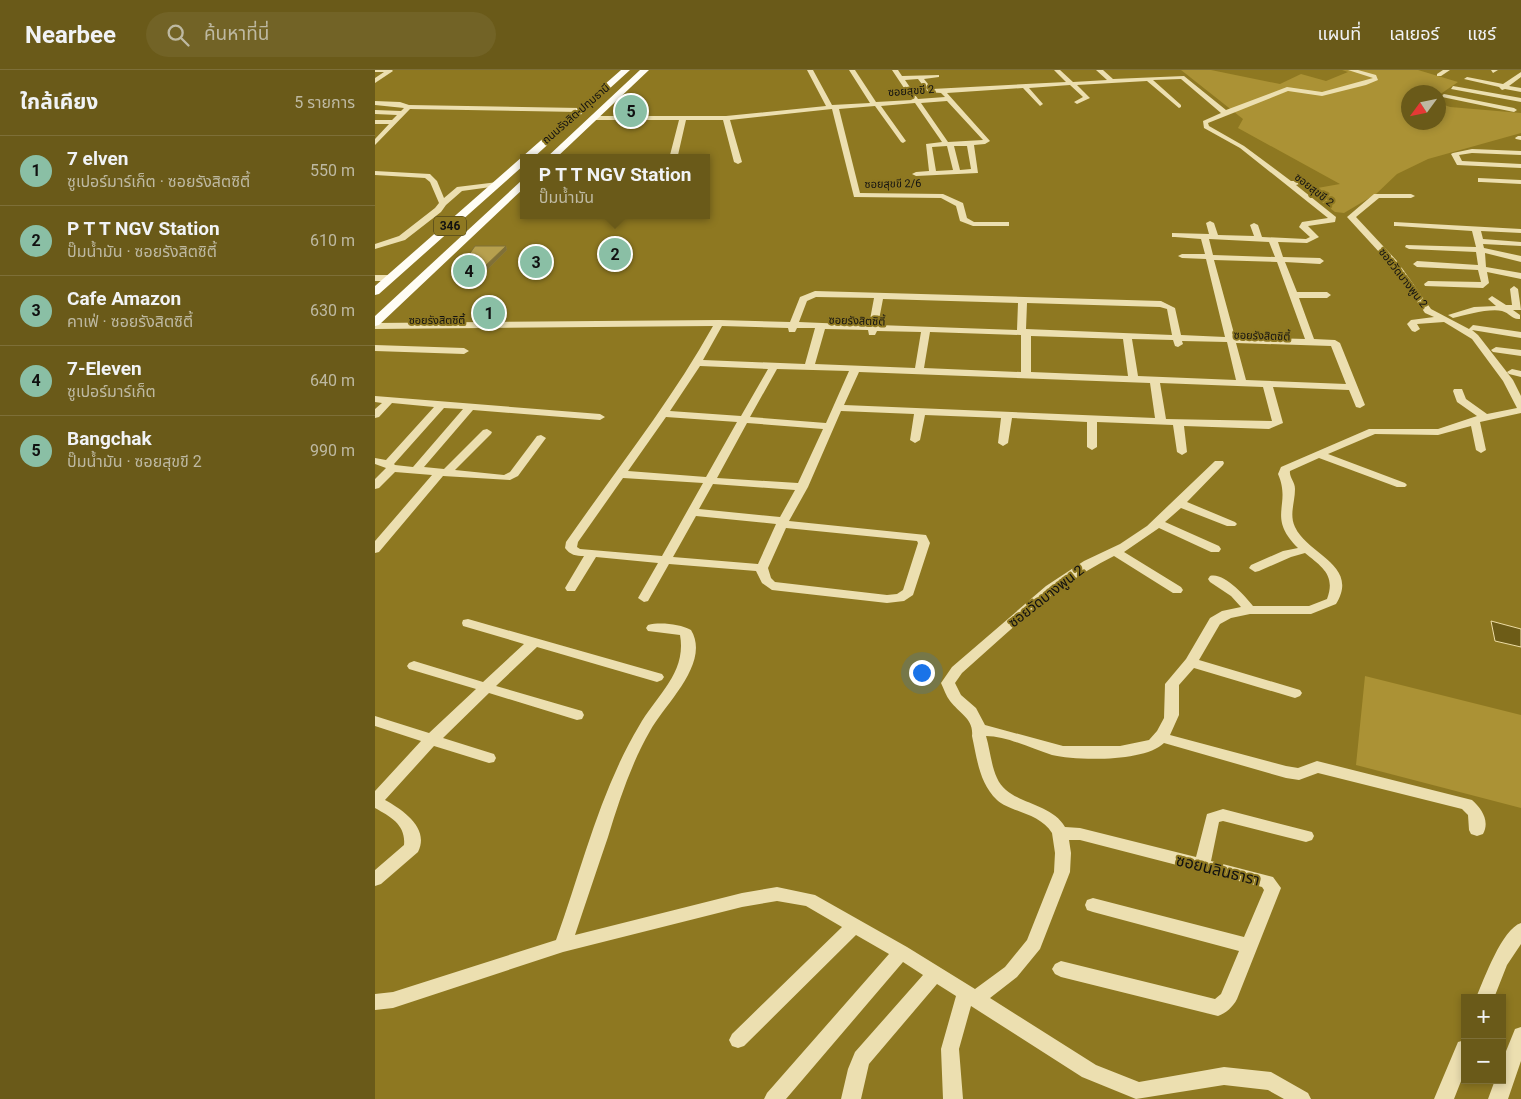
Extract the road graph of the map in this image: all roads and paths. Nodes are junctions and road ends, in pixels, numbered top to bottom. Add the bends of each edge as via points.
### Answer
1 (375, 70) edge
2 (626, 70) edge
3 (645, 70) edge
4 (810, 70) edge
5 (852, 70) edge
6 (895, 70) edge
7 (916, 70) edge
8 (1057, 70) edge
9 (1099, 70) edge
10 (1139, 70) edge
11 (1351, 70) edge
12 (1447, 70) edge
13 (1439, 75) dead end
14 (937, 76) dead end
15 (921, 77) junction
16 (1519, 77) edge
17 (901, 78) junction
18 (1150, 79) junction
19 (1467, 79) dead end
20 (375, 81) edge
21 (1113, 82) junction
22 (933, 84) dead end
23 (1071, 84) junction
24 (1023, 86) junction
25 (1504, 87) junction
26 (1453, 88) dead end
27 (1521, 90) edge
28 (943, 91) junction
29 (1493, 95) junction
30 (1446, 96) edge
31 (949, 99) junction
32 (1521, 100) edge
33 (916, 101) junction
34 (1077, 102) dead end
35 (375, 103) edge
36 (1481, 103) junction
37 (875, 104) junction
38 (1040, 104) dead end
39 (1179, 106) dead end
40 (408, 107) junction
41 (832, 107) junction
42 (580, 110) junction
43 (1514, 110) dead end
44 (375, 112) edge
45 (1225, 112) junction
46 (402, 113) junction
47 (593, 118) junction
48 (726, 118) junction
49 (683, 119) junction
50 (375, 122) edge
51 (394, 122) junction
52 (375, 131) edge
53 (385, 131) junction
54 (903, 141) dead end
55 (376, 142) edge
56 (970, 143) junction
57 (948, 144) junction
58 (1521, 153) edge
59 (531, 154) edge
60 (555, 154) edge
61 (675, 154) edge
62 (738, 162) dead end
63 (520, 164) edge
64 (1521, 166) edge
65 (375, 173) edge
66 (933, 173) junction
67 (957, 173) junction
68 (916, 174) dead end
69 (1299, 180) dead end
70 (1481, 180) dead end
71 (1521, 182) edge
72 (498, 184) junction
73 (1290, 184) junction
74 (520, 187) edge
75 (435, 189) junction
76 (460, 190) junction
77 (1411, 196) dead end
78 (443, 203) junction
79 (1210, 223) dead end
80 (1006, 224) dead end
81 (1397, 224) dead end
82 (1254, 225) dead end
83 (1476, 229) junction
84 (1521, 231) edge
85 (1175, 235) dead end
86 (1209, 236) junction
87 (1259, 238) junction
88 (1272, 238) junction
89 (1480, 241) junction
90 (1521, 244) edge
91 (375, 247) edge
92 (1409, 247) dead end
93 (1481, 250) junction
94 (1182, 256) dead end
95 (1210, 257) junction
96 (1280, 259) junction
97 (1521, 259) edge
98 (1320, 261) dead end
99 (1417, 264) dead end
100 (1481, 268) junction
101 (1521, 276) edge
102 (375, 278) edge
103 (391, 278) junction
104 (1428, 284) dead end
105 (1514, 289) dead end
106 (375, 292) edge
107 (1293, 294) junction
108 (879, 295) junction
109 (1327, 295) dead end
110 (1023, 299) junction
111 (1492, 299) dead end
112 (1519, 307) edge
113 (1503, 308) junction
114 (1449, 317) junction
115 (1519, 319) edge
116 (375, 322) edge
117 (375, 326) edge
118 (718, 326) junction
119 (1415, 326) dead end
120 (793, 327) junction
121 (821, 328) junction
122 (1473, 328) dead end
123 (1521, 328) edge
124 (873, 330) junction
125 (375, 331) edge
126 (926, 332) junction
127 (1024, 334) junction
128 (1521, 335) edge
129 (1128, 339) junction
130 (1178, 341) junction
131 (1231, 343) junction
132 (1311, 343) junction
133 (1336, 347) junction
134 (375, 348) edge
135 (1496, 350) dead end
136 (464, 351) dead end
137 (1521, 353) edge
138 (697, 363) junction
139 (774, 366) junction
140 (809, 367) junction
141 (855, 369) junction
142 (919, 372) junction
143 (1026, 375) junction
144 (1133, 379) junction
145 (1155, 380) junction
146 (1242, 383) junction
147 (1267, 384) junction
148 (1351, 387) junction
149 (1458, 391) dead end
150 (375, 399) edge
151 (390, 400) junction
152 (443, 403) junction
153 (1360, 405) dead end
154 (471, 406) junction
155 (837, 408) junction
156 (1521, 408) edge
157 (920, 412) junction
158 (663, 414) junction
159 (375, 415) edge
160 (1007, 415) junction
161 (600, 417) dead end
162 (1480, 417) junction
163 (1092, 418) junction
164 (745, 420) junction
165 (1161, 421) junction
166 (1178, 422) junction
167 (829, 426) junction
168 (487, 432) dead end
169 (541, 438) dead end
170 (915, 440) dead end
171 (1003, 443) dead end
172 (1092, 447) dead end
173 (1481, 450) dead end
174 (1182, 452) dead end
175 (1320, 455) junction
176 (375, 461) edge
177 (1219, 463) dead end
178 (390, 466) junction
179 (416, 470) junction
180 (444, 472) junction
181 (619, 474) junction
182 (710, 480) junction
183 (1401, 485) dead end
184 (375, 486) edge
185 (802, 487) junction
186 (1180, 503) junction
187 (692, 512) junction
188 (782, 523) junction
189 (1158, 523) junction
190 (1231, 524) dead end
191 (1215, 548) dead end
192 (375, 549) edge
193 (1306, 549) junction
194 (1115, 551) junction
195 (592, 553) junction
196 (665, 559) junction
197 (762, 568) junction
198 (1255, 568) dead end
199 (1214, 579) dead end
200 (571, 588) dead end
201 (1177, 590) dead end
202 (644, 598) dead end
203 (1248, 607) junction
204 (468, 623) dead end
205 (653, 628) dead end
206 (534, 642) junction
207 (1191, 662) junction
208 (415, 666) dead end
209 (657, 677) dead end
210 (487, 688) junction
211 (1295, 693) dead end
212 (577, 715) dead end
213 (375, 722) edge
214 (980, 729) junction
215 (1161, 737) junction
216 (431, 740) junction
217 (489, 758) dead end
218 (375, 801) edge
219 (1477, 830) dead end
220 (1060, 833) junction
221 (1306, 836) dead end
222 (1202, 866) junction
223 (375, 878) edge
224 (1093, 905) dead end
225 (854, 926) junction
226 (1521, 930) edge
227 (563, 945) junction
228 (1249, 946) junction
229 (901, 952) junction
230 (1061, 969) dead end
231 (935, 974) junction
232 (1487, 994) edge
233 (970, 996) junction
234 (375, 1002) edge
235 (1521, 1035) edge
236 (738, 1040) dead end
237 (1461, 1058) edge
238 (774, 1099) edge
239 (851, 1099) edge
240 (953, 1099) edge
241 (1301, 1099) edge
242 (1445, 1099) edge
243 (1499, 1099) edge

1 - 20 street via 389,71
2 - 42 main road, ถนนรังสิต-ปทุมธานี
3 - 47 main road, ถนนรังสิต-ปทุมธานี
4 - 41 street
5 - 37 street
6 - 17 street
7 - 15 street
8 - 23 street
9 - 21 street
10 - 18 street
11 - 45 street via 1376,79 1325,94 1287,89
12 - 13 street
14 - 15 street
15 - 17 street
15 - 28 street via 930,91
16 - 25 street
17 - 33 street
18 - 21 street, ซอยสุขขี 2
18 - 39 street
18 - 45 street, ซอยสุขขี 2 via 1185,78
19 - 25 street
21 - 23 street, ซอยสุขขี 2
22 - 28 street
23 - 24 street, ซอยสุขขี 2
23 - 34 street via 1087,98
24 - 28 street, ซอยสุขขี 2
24 - 38 street
25 - 27 street
25 - 29 street
26 - 29 street
28 - 31 street, ซอยสุขขี 2
29 - 32 street
29 - 36 street
30 - 36 street
31 - 33 street, ซอยสุขขี 2
31 - 56 street via 987,141
33 - 37 street, ซอยสุขขี 2
33 - 57 street
35 - 40 street
36 - 43 street
37 - 41 street, ซอยสุขขี 2
37 - 54 street
40 - 42 street
40 - 46 street
41 - 48 street, ซอยสุขขี 2
41 - 80 street, ซอยสุขขี 2/6 via 857,195 943,196 960,205 963,219 969,223
42 - 59 main road, ถนนรังสิต-ปทุมธานี
44 - 46 street
45 - 73 street, ซอยสุขขี 2 via 1205,122 1206,128 1242,147
46 - 51 street
47 - 49 street, ซอยสุขขี 2
47 - 60 main road, ถนนรังสิต-ปทุมธานี
48 - 49 street, ซอยสุขขี 2 via 692,122
48 - 62 street
49 - 61 street
50 - 51 street
51 - 53 street
52 - 53 street
53 - 55 street
56 - 57 street
56 - 67 street via 975,171
57 - 66 street via 927,146
57 - 67 street
58 - 64 street via 1472,151 1455,154 1460,163
63 - 72 main road, 346
65 - 75 street via 424,175 433,182
66 - 67 street
66 - 68 street
69 - 73 street
70 - 71 street
72 - 76 street
72 - 103 main road, 346
73 - 88 street, ซอยสุขขี 2 via 1334,217 1328,222 1305,224 1303,227 1315,237 1307,241
74 - 116 main road, 346
75 - 76 street
75 - 78 street
76 - 78 street
77 - 114 street, ซอยวัดบางพูน 2 via 1377,196 1349,216 1394,263 1428,311
78 - 91 street via 402,238
79 - 86 street
81 - 83 street
82 - 87 street
83 - 84 street
83 - 89 street
85 - 86 street
86 - 87 street
86 - 95 street
87 - 88 street
88 - 96 street
89 - 90 street
89 - 93 street
92 - 93 street
93 - 97 street
93 - 100 street
94 - 95 street
95 - 96 street
95 - 131 street
96 - 98 street
96 - 107 street
99 - 100 street
100 - 101 street
100 - 104 street via 1483,285
102 - 103 street
103 - 106 main road, 346
105 - 112 street
107 - 109 street
107 - 132 street
108 - 110 street
108 - 120 street via 808,296 803,298
108 - 124 street
110 - 127 street
110 - 130 street via 1168,306
111 - 113 street
112 - 113 street
113 - 114 street via 1474,310
113 - 115 street
114 - 119 street
114 - 156 street, ซอยวัดบางพูน 2 via 1475,337 1508,380
115 - 123 street
117 - 118 street, ซอยรังสิตซิตี้
118 - 120 street, ซอยรังสิตซิตี้
118 - 125 street, ซอยรังสิตซิตี้
118 - 138 street
120 - 121 street, ซอยรังสิตซิตี้
121 - 124 street, ซอยรังสิตซิตี้
121 - 140 street
122 - 128 street
124 - 126 street, ซอยรังสิตซิตี้
126 - 127 street, ซอยรังสิตซิตี้
126 - 142 street
127 - 129 street, ซอยรังสิตซิตี้
127 - 143 street
129 - 130 street, ซอยรังสิตซิตี้
129 - 144 street
130 - 131 street, ซอยรังสิตซิตี้
131 - 132 street, ซอยรังสิตซิตี้
131 - 133 street, ซอยรังสิตซิตี้
131 - 146 street
132 - 133 street, ซอยรังสิตซิตี้
133 - 148 street
134 - 136 street
135 - 137 street
138 - 139 street
138 - 158 street
139 - 140 street
139 - 164 street
140 - 141 street
141 - 142 street
141 - 155 street
142 - 143 street
143 - 144 street
144 - 145 street
145 - 146 street
145 - 165 street
146 - 147 street
147 - 148 street
147 - 166 street via 1275,425
148 - 153 street
149 - 162 street via 1461,400
150 - 151 street
151 - 152 street
151 - 159 street
152 - 154 street
152 - 178 street
154 - 161 street
154 - 179 street
155 - 157 street
155 - 167 street
156 - 162 street, ซอยวัดบางพูน 2
157 - 160 street
157 - 170 street
158 - 164 street
158 - 181 street
160 - 163 street
160 - 171 street
162 - 173 street
162 - 175 street, ซอยวัดบางพูน 2 via 1437,432 1373,431
163 - 165 street
163 - 172 street
164 - 167 street
164 - 182 street
165 - 166 street
166 - 174 street
167 - 185 street
168 - 180 street
169 - 180 street via 506,478
175 - 183 street
175 - 193 street, ซอยวัดบางพูน 2 via 1285,469 1284,474 1289,485 1284,513 1290,531
176 - 178 street
177 - 186 street, ซอยวัดบางพูน 2
178 - 179 street
178 - 184 street
179 - 180 street
180 - 192 street
181 - 182 street
181 - 195 street via 572,542 571,548 577,552
182 - 185 street
182 - 187 street
185 - 188 street
186 - 189 street, ซอยวัดบางพูน 2
186 - 190 street
187 - 188 street
187 - 196 street
188 - 197 street
188 - 197 street via 922,538 924,543 909,592 900,598 887,599 772,586 766,582
189 - 191 street
189 - 194 street, ซอยวัดบางพูน 2
193 - 198 street
193 - 203 street, ซอยวัดบางพูน 2 via 1328,565 1337,581 1338,591 1332,601 1311,610
194 - 201 street
194 - 214 street, ซอยวัดบางพูน 2 via 1088,564 1051,589 957,670 948,683 955,698 971,712
195 - 196 street
195 - 200 street
196 - 197 street
196 - 202 street
199 - 203 street via 1235,593
203 - 207 street, ซอยวัดบางพูน 2 via 1215,622
204 - 206 street
205 - 227 street via 686,633 690,642 689,655 684,671 644,728 618,782
206 - 209 street
206 - 210 street
207 - 211 street
207 - 215 street, ซอยวัดบางพูน 2 via 1171,684 1172,716
208 - 210 street
210 - 212 street
210 - 216 street
213 - 216 street
214 - 215 street via 1002,732 1056,750 1084,753 1132,750 1154,744
214 - 220 street, ซอยวัดบางพูน 2 via 989,780 1003,797 1036,811
215 - 219 street via 1286,772 1299,774 1317,767 1467,804 1476,813
216 - 217 street
216 - 218 street
218 - 223 street via 407,822 414,839 412,848
220 - 222 street, ซอยนลินธารา via 1080,834
220 - 233 street via 1062,872 1034,944 1011,972
221 - 222 street via 1223,815 1212,818
222 - 228 street, ซอยนลินธารา via 1267,882 1273,888
224 - 228 street
225 - 227 street via 809,900 777,894
225 - 229 street
225 - 236 street
226 - 232 street via 1500,961
227 - 234 street via 393,1000
228 - 230 street, ซอยนลินธารา via 1228,999 1218,1008
229 - 231 street
229 - 238 street
231 - 233 street
231 - 239 street via 862,1058
233 - 240 street via 950,1049
233 - 241 street via 1089,1071 1139,1091 1224,1076 1271,1081
235 - 243 street
237 - 242 street

